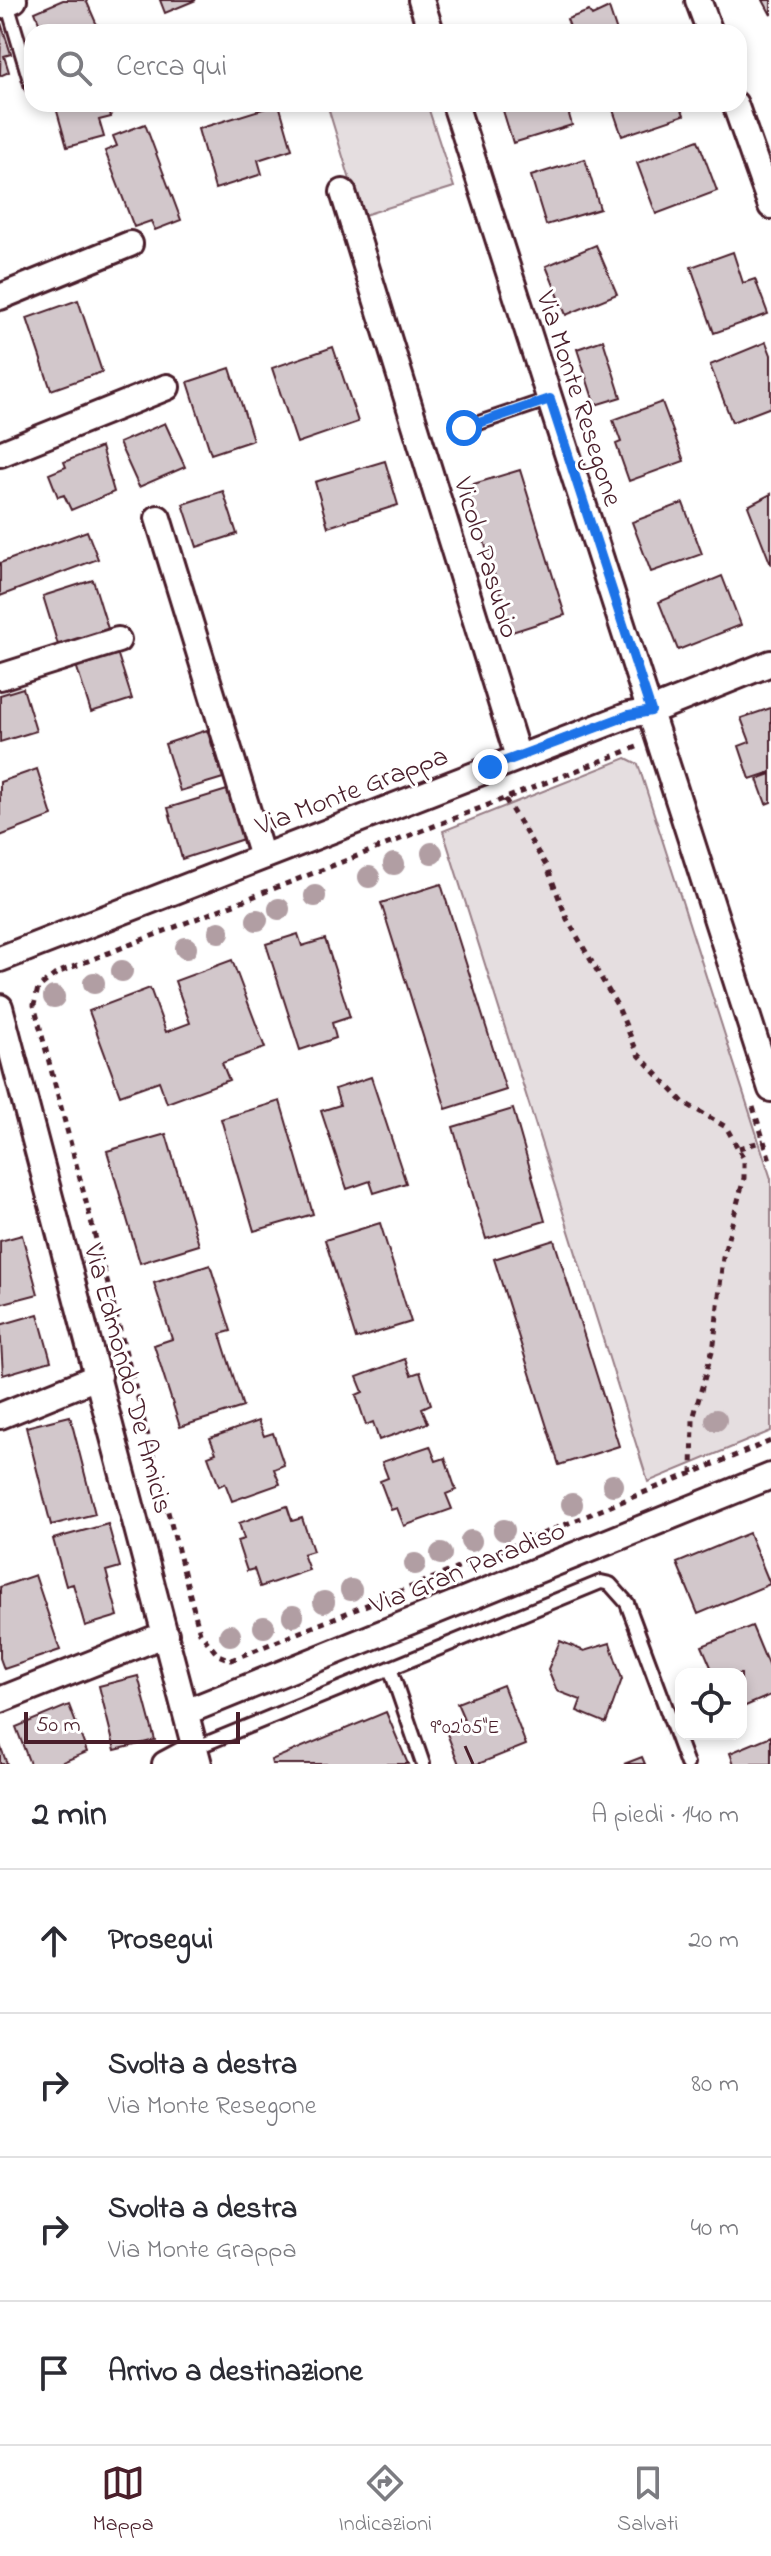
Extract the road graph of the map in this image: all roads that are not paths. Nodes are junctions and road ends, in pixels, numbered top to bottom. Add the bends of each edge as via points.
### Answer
1 (421, 0) edge
2 (698, 0) edge
3 (7, 2) edge
4 (428, 24) edge
5 (707, 24) edge
6 (24, 60) edge
7 (458, 112) edge
8 (738, 112) edge
9 (343, 192) dead end
10 (771, 206) edge
11 (130, 244) dead end
12 (0, 297) edge
13 (167, 387) dead end
14 (550, 399) junction
15 (464, 428) dead end
16 (0, 454) edge
17 (158, 518) dead end
18 (118, 640) dead end
19 (771, 663) edge
20 (0, 677) edge
21 (651, 711) junction
22 (518, 757) junction
23 (262, 857) junction
24 (0, 959) edge
25 (0, 1007) edge
26 (771, 1089) edge
27 (99, 1376) junction
28 (0, 1416) edge
29 (771, 1476) edge
30 (166, 1634) junction
31 (390, 1668) junction
32 (0, 1700) edge
33 (186, 1712) junction
34 (197, 1756) edge
35 (165, 1764) edge
36 (423, 1764) edge
37 (687, 1764) edge

1 - 4 street
2 - 5 street
3 - 6 lane
7 - 14 street, Via Monte Resegone
8 - 10 street
9 - 22 street, Vicolo Pasubio
11 - 12 street
13 - 16 street
14 - 15 lane
14 - 21 street, Via Monte Resegone
17 - 23 street
18 - 20 street
19 - 21 street, Via Monte Grappa
21 - 22 street, Via Monte Grappa
21 - 26 street, Via Monte Resegone
22 - 23 street, Via Monte Grappa
23 - 24 street, Via Monte Grappa
25 - 27 street, Via Edmondo De Amicis
27 - 28 street
27 - 30 street, Via Edmondo De Amicis
29 - 33 street, Via Gran Paradiso
30 - 32 street
30 - 33 street, Via Edmondo De Amicis
31 - 34 lane
31 - 36 lane
31 - 37 lane via 601,1582 610,1584 627,1603
33 - 34 street, Via Edmondo De Amicis
34 - 35 street

